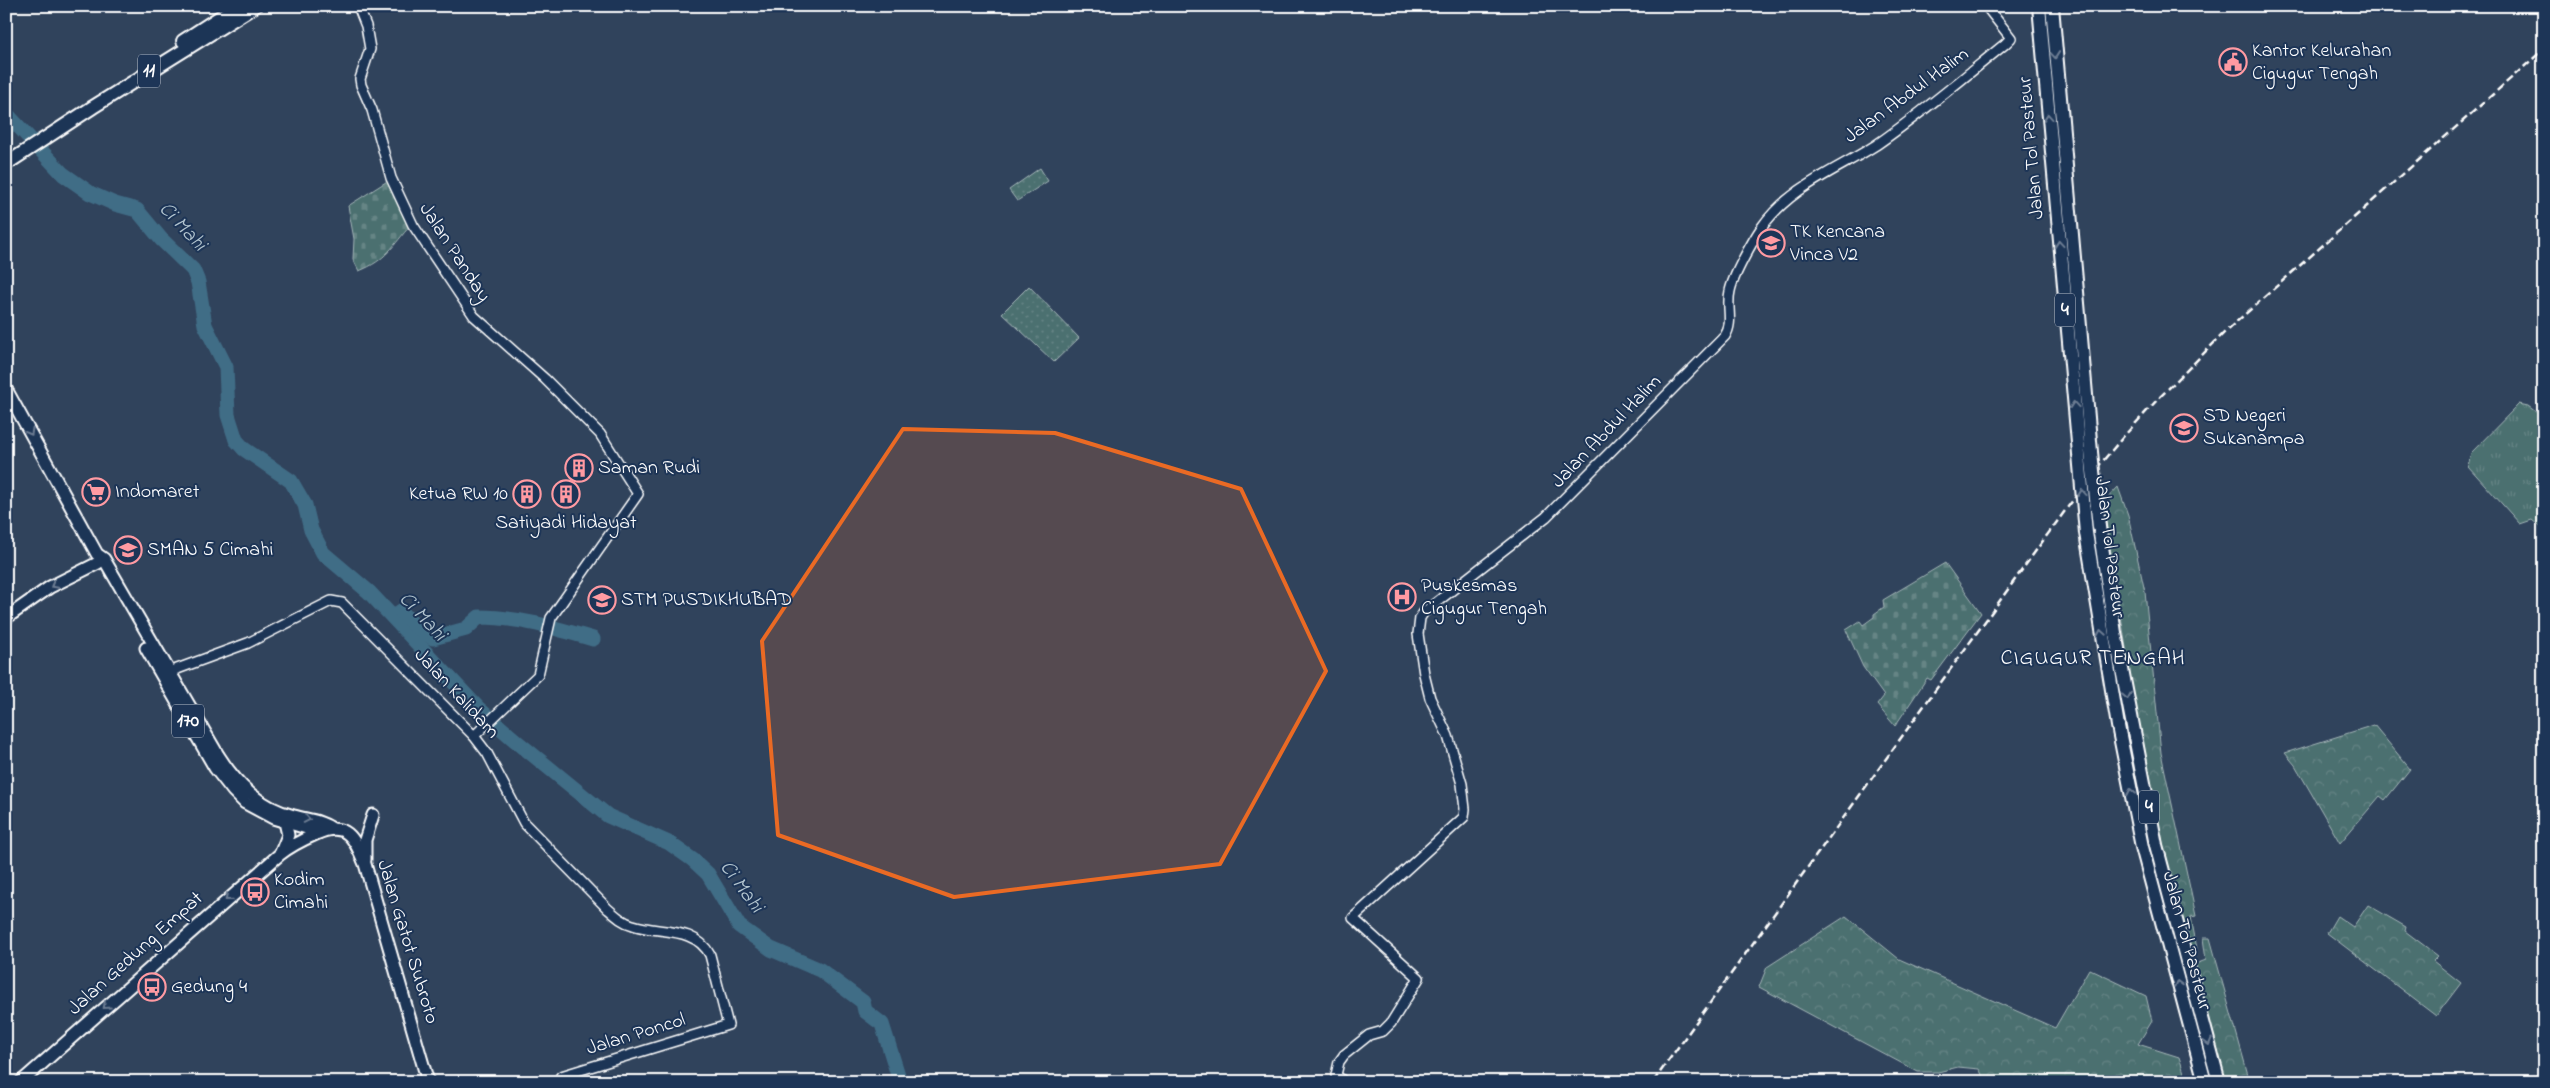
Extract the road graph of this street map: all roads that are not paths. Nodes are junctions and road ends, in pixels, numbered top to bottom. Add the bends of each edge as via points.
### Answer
1 (237, 6) edge
2 (255, 6) edge
3 (358, 6) edge
4 (1986, 6) edge
5 (2039, 6) edge
6 (2052, 6) edge
7 (34, 141) junction
8 (6, 155) edge
9 (6, 164) edge
10 (2059, 165) junction
11 (6, 389) edge
12 (2085, 453) junction
13 (97, 558) junction
14 (6, 618) edge
15 (164, 669) junction
16 (193, 722) junction
17 (474, 736) junction
18 (281, 812) junction
19 (373, 814) dead end
20 (286, 824) junction
21 (326, 830) junction
22 (279, 855) junction
23 (365, 864) junction
24 (728, 1025) joint
25 (21, 1082) edge
26 (428, 1082) edge
27 (558, 1082) edge
28 (1344, 1082) edge
29 (2205, 1082) edge
30 (2219, 1082) edge

1 - 7 highway, 11
2 - 7 highway, 11
3 - 17 street, Jalan Panday via 370,50 361,85 372,110 391,178 413,225 474,316 545,379 600,434 638,494 550,622 538,675
4 - 28 street, Jalan Abdul Halim via 2011,38 1905,124 1798,191 1777,211 1754,240 1732,285 1728,331 1718,344 1546,517 1420,618 1418,634 1424,674 1430,698 1448,736 1466,809 1464,817 1352,918 1419,978 1391,1022 1382,1031 1370,1034 1339,1062 1336,1076
10 -> 5 highway, Jalan Tol Pasteur / 4
6 -> 10 highway, Jalan Tol Pasteur / 4
7 - 8 highway, 11
7 - 9 highway, 11
10 - 12 highway, Jalan Tol Pasteur / 4
11 -> 13 main road, Jalan Gatot Subroto / 170
29 -> 12 highway, Jalan Tol Pasteur / 4, bridge via 2142,847 2094,590 2086,533
12 -> 30 highway, Jalan Tol Pasteur / 4, bridge via 2115,633 2156,845
13 -> 14 main road
13 - 15 main road, Jalan Gatot Subroto / 170 via 104,559
15 - 16 main road, Jalan Gatot Subroto / 170
15 - 17 street, Jalan Kalidam via 248,644 331,602 338,602 365,624
16 - 18 main road, Jalan Gatot Subroto / 170 via 237,782 264,804
16 - 20 main road, Jalan Gatot Subroto / 170 via 216,768 233,791 245,802
17 - 24 street, Jalan Kalidam via 487,753 524,823 607,908 632,925 685,935 704,945 710,955
18 - 20 main road
18 -> 21 main road, Jalan Gatot Subroto / 170 via 321,822
19 - 23 main road, 170 via 365,840
20 - 21 main road, Jalan Gatot Subroto / 170
20 - 22 main road via 287,840
21 - 22 main road, Jalan Gedung Empat
21 - 23 main road, Jalan Gatot Subroto / 170 via 340,828 348,833
22 -> 25 main road, Jalan Gedung Empat
23 - 26 main road, Jalan Gatot Subroto / 170
24 - 27 street, Jalan Poncol via 561,1076

